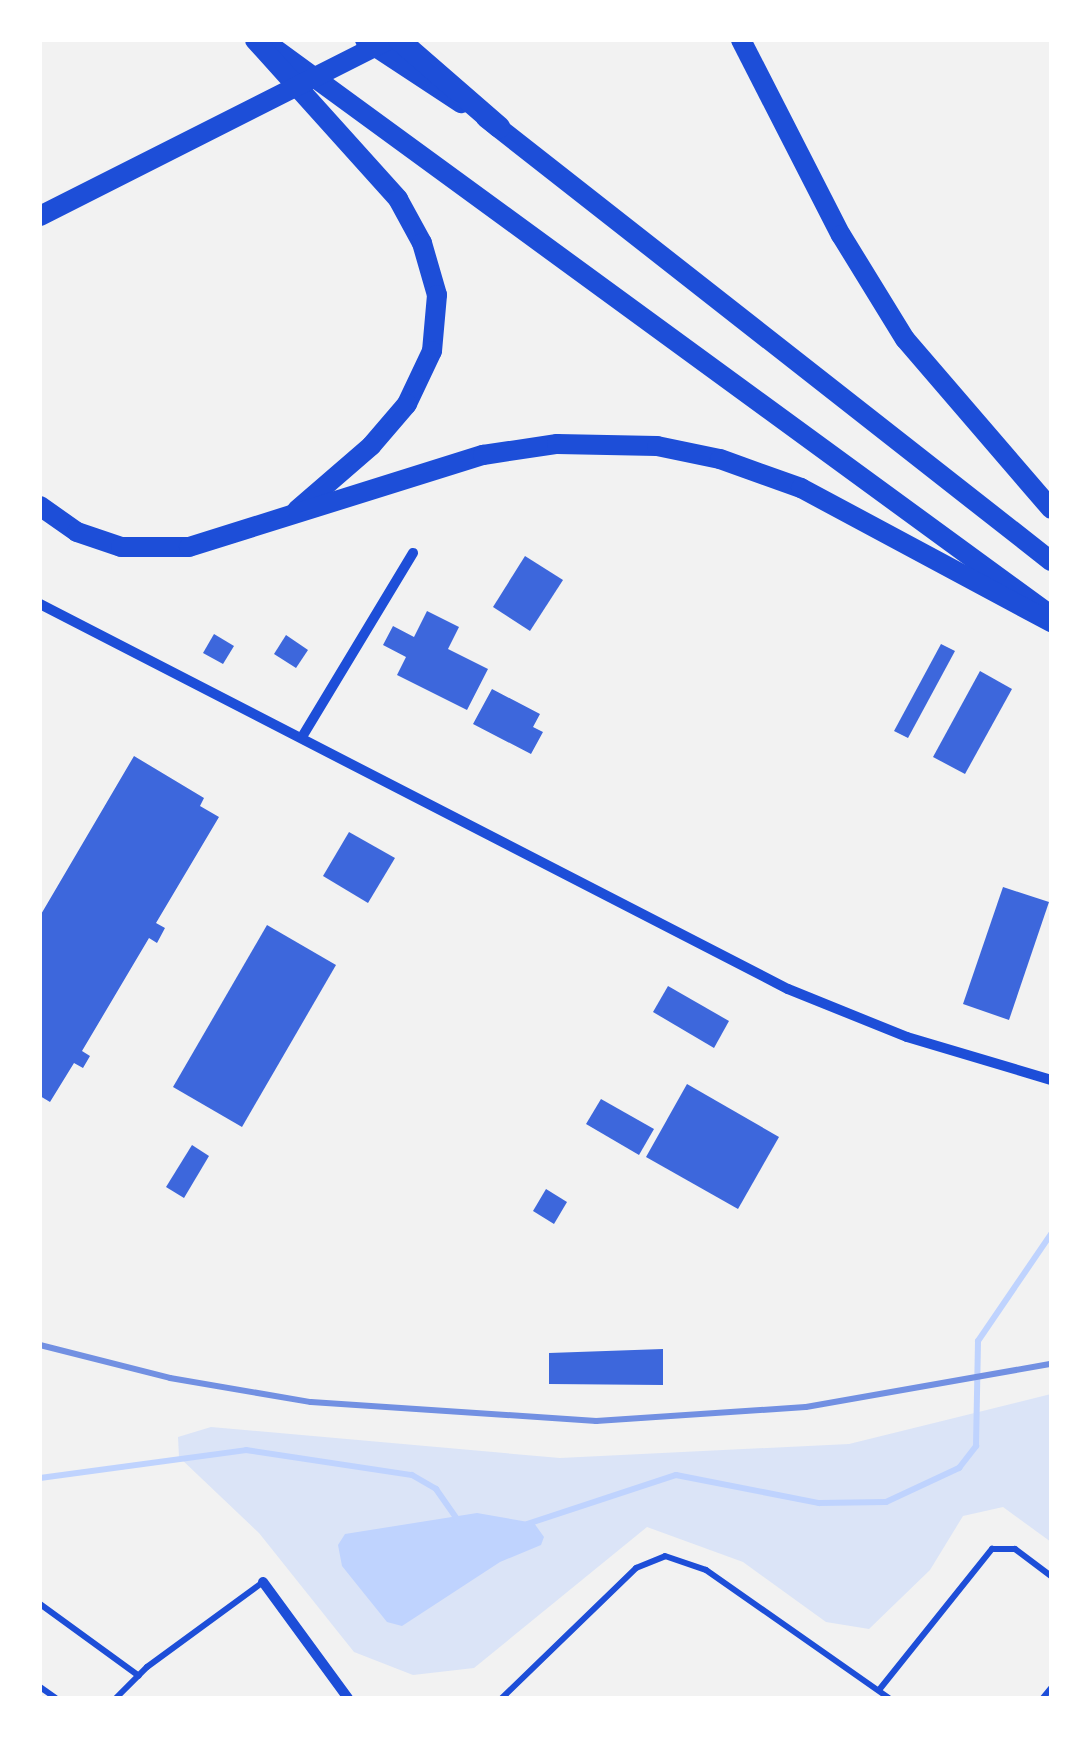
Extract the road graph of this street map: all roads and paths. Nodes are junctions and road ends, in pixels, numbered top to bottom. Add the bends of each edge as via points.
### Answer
1 (255, 40) edge
2 (263, 40) edge
3 (366, 40) edge
4 (388, 40) edge
5 (398, 40) edge
6 (741, 40) edge
7 (499, 127) junction
8 (40, 216) edge
9 (40, 506) edge
10 (1051, 509) edge
11 (288, 518) junction
12 (413, 552) dead end
13 (1051, 561) edge
14 (40, 604) edge
15 (1051, 619) edge
16 (302, 737) junction
17 (1051, 1080) edge
18 (1051, 1576) edge
19 (263, 1582) joint
20 (40, 1604) edge
21 (139, 1676) junction
22 (40, 1686) edge
23 (1051, 1688) edge
24 (879, 1690) junction
25 (56, 1698) edge
26 (116, 1698) edge
27 (348, 1698) edge
28 (502, 1698) edge
29 (889, 1698) edge
30 (1044, 1698) edge

1 - 11 main road via 398,199 422,242 436,296 432,351 407,404 371,446
2 - 15 main road
3 - 7 main road
4 - 8 main road
5 - 7 highway
6 - 10 main road via 841,235 896,324 964,415
7 - 13 main road
9 - 11 main road via 77,532 144,549 213,543
11 - 15 main road via 510,450 656,446 720,459 800,488
12 - 16 street
14 - 16 street
16 - 17 street via 788,989 908,1038
18 - 24 lane via 1014,1548 992,1548
19 - 21 lane
19 - 27 street
20 - 21 lane
21 - 26 lane
22 - 25 lane
23 - 30 lane
24 - 28 lane via 706,1570 666,1556 636,1568
24 - 29 lane

